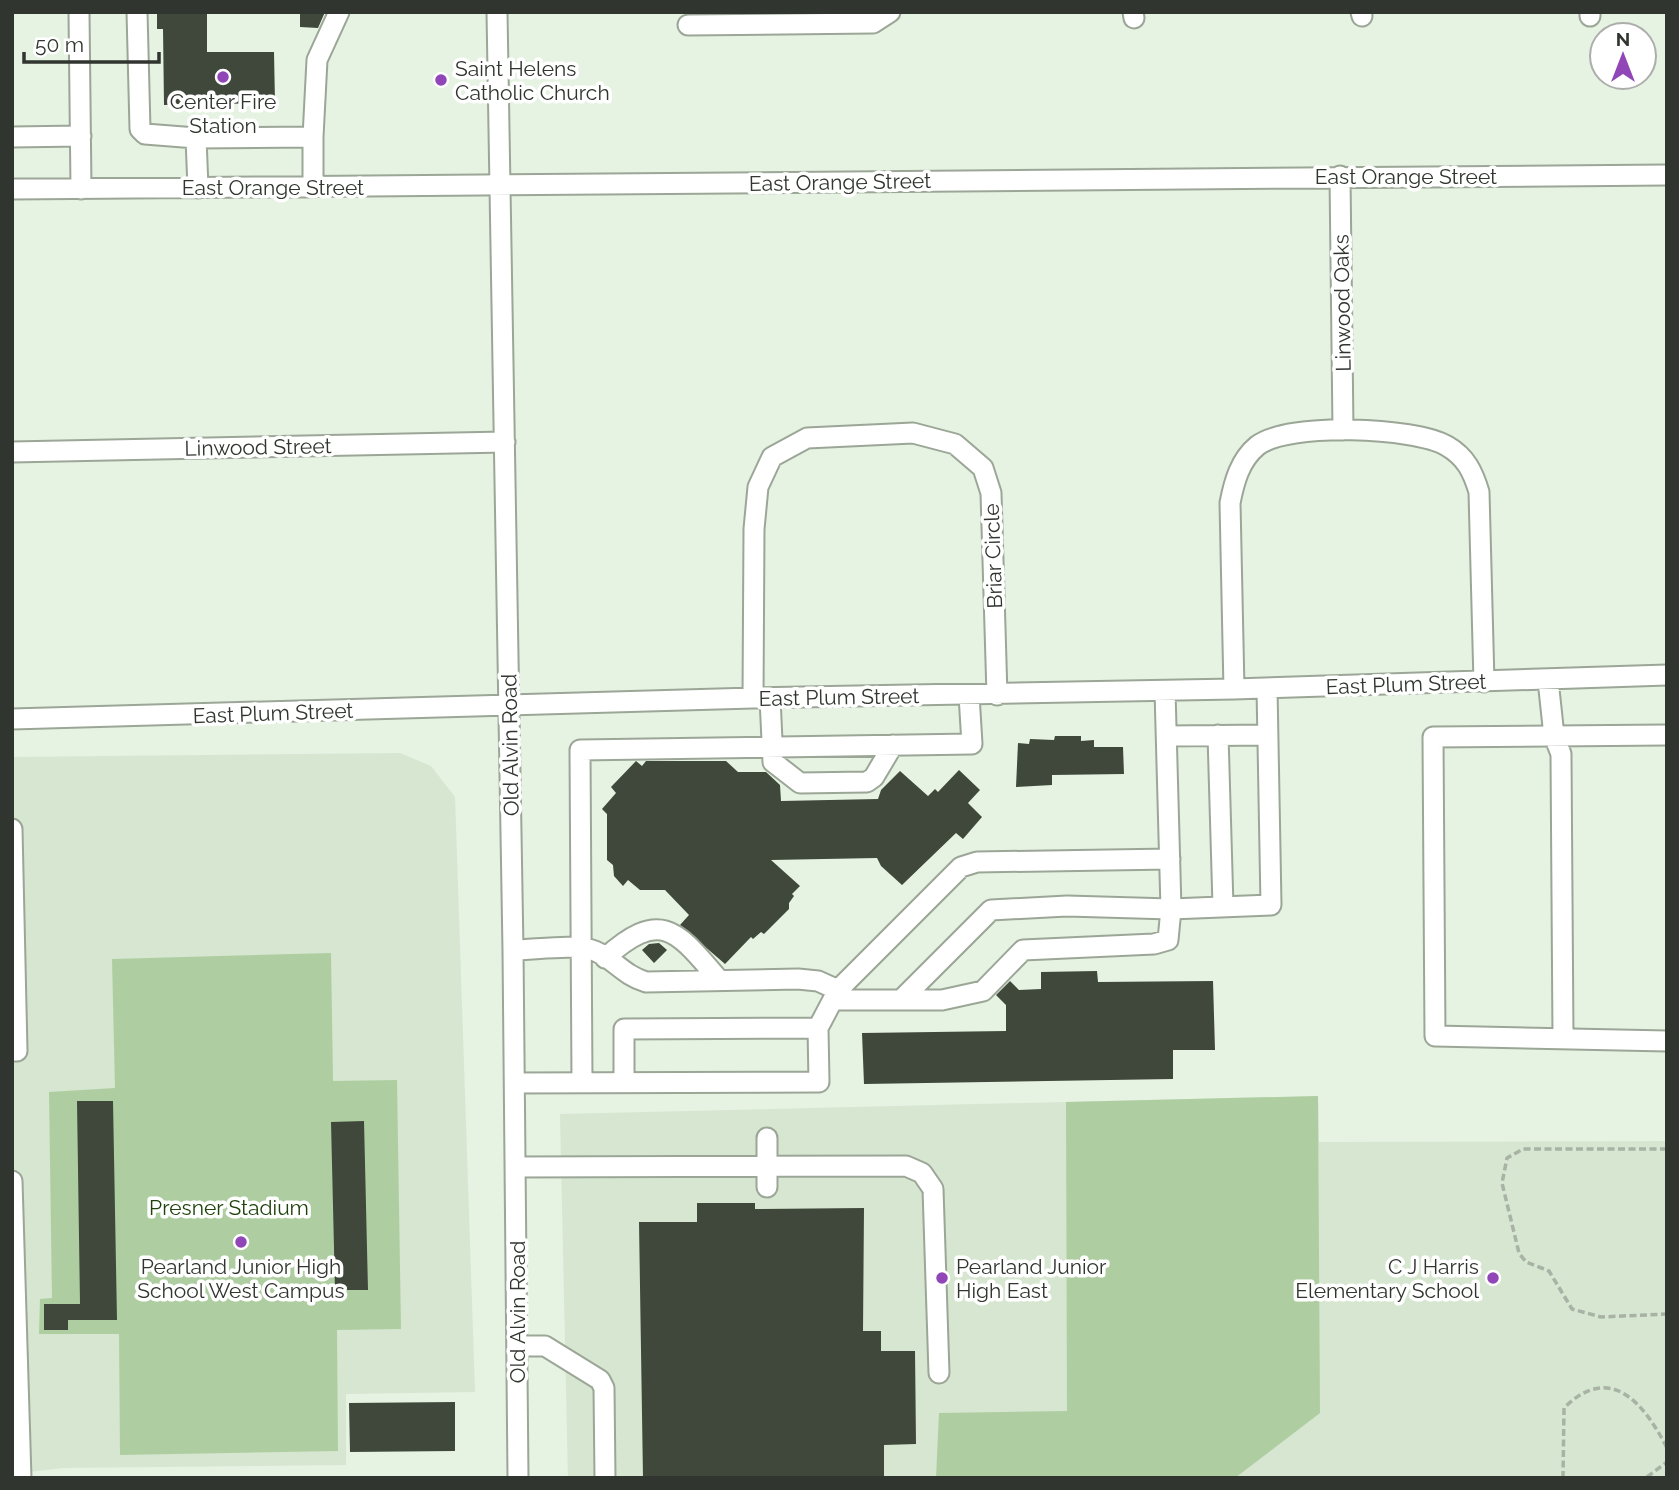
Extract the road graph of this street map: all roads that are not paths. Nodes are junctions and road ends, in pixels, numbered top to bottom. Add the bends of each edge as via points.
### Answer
1 (79, 12) edge
2 (137, 12) edge
3 (339, 12) edge
4 (497, 12) edge
5 (890, 12) edge
6 (688, 25) dead end
7 (81, 136) junction
8 (12, 137) edge
9 (313, 137) junction
10 (196, 138) junction
11 (1667, 175) edge
12 (1340, 176) junction
13 (501, 186) junction
14 (313, 187) junction
15 (198, 188) junction
16 (12, 189) edge
17 (81, 189) junction
18 (1343, 430) junction
19 (505, 442) junction
20 (12, 452) edge
21 (1667, 675) edge
22 (1548, 680) junction
23 (1484, 682) junction
24 (1267, 688) junction
25 (1234, 689) junction
26 (1165, 691) junction
27 (969, 695) junction
28 (997, 695) junction
29 (762, 698) junction
30 (510, 706) junction
31 (12, 719) edge
32 (1218, 735) junction
33 (1268, 735) junction
34 (1667, 735) edge
35 (1167, 736) junction
36 (1554, 736) junction
37 (893, 745) junction
38 (771, 746) junction
39 (12, 829) edge
40 (1170, 859) junction
41 (1223, 906) junction
42 (1171, 909) junction
43 (13, 940) edge
44 (581, 949) junction
45 (513, 950) junction
46 (605, 958) junction
47 (720, 981) junction
48 (835, 995) junction
49 (14, 998) edge
50 (901, 1000) junction
51 (818, 1028) junction
52 (1563, 1037) junction
53 (1667, 1041) edge
54 (12, 1051) edge
55 (515, 1083) junction
56 (582, 1083) junction
57 (624, 1083) junction
58 (767, 1138) dead end
59 (767, 1165) junction
60 (516, 1167) junction
61 (12, 1181) edge
62 (768, 1187) dead end
63 (14, 1274) edge
64 (517, 1346) junction
65 (939, 1373) dead end
66 (20, 1478) edge
67 (518, 1478) edge
68 (605, 1478) edge

1 - 7 street
2 - 10 street via 140,129 145,134
3 - 9 street via 317,60
4 - 13 street, Old Alvin Road
5 - 6 street via 873,23
7 - 8 street
7 - 17 street
9 - 10 street
9 - 14 street
10 - 15 street
11 - 12 street, East Orange Street
12 - 13 street, East Orange Street
12 - 18 street, Linwood Oaks
13 - 14 street, East Orange Street
13 - 19 street, Old Alvin Road
14 - 15 street, East Orange Street
15 - 17 street, East Orange Street
16 - 17 street, East Orange Street
18 - 23 street via 1444,444 1462,457 1473,473 1479,492
18 - 25 street via 1297,431 1273,438 1257,446 1241,466 1230,503
19 - 20 street, Linwood Street
19 - 30 street, Old Alvin Road
21 - 22 street, East Plum Street
22 - 23 street, East Plum Street
22 - 36 street
23 - 24 street, East Plum Street
24 - 25 street, East Plum Street
24 - 33 street
25 - 26 street, East Plum Street
26 - 28 street, East Plum Street
26 - 35 street
27 - 28 street, East Plum Street
27 - 29 street, East Plum Street
27 - 37 street via 972,744
28 - 29 street, Briar Circle via 991,493 983,468 955,444 913,433 807,438 772,457 758,487 754,529
29 - 30 street, East Plum Street
29 - 38 street, Briar Circle
30 - 31 street, East Plum Street
30 - 45 street, Old Alvin Road
32 - 33 street
32 - 35 street
32 - 41 street
33 - 41 street via 1271,905
34 - 36 street
35 - 40 street
36 - 52 street via 1561,754
36 - 52 street via 1433,737 1435,1036
37 - 38 street
37 - 38 street via 867,782 800,783 774,762
38 - 44 street via 580,750
39 - 43 street
40 - 42 street
40 - 48 street via 977,862 961,867
41 - 42 street
42 - 50 street via 1067,906 991,910
42 - 50 street via 1168,940 1023,950 983,991 942,1000
43 - 49 street
44 - 45 street
44 - 46 street
44 - 56 street
45 - 55 street, Old Alvin Road
46 - 47 street via 629,977 646,982
46 - 47 street via 640,932 667,930 685,940
47 - 48 street via 818,981
48 - 50 street
48 - 51 street
49 - 54 street via 17,1051
51 - 57 street via 624,1029
51 - 57 street via 819,1082
52 - 53 street
55 - 56 street
55 - 60 street, Old Alvin Road
56 - 57 street
58 - 59 street
59 - 60 street
59 - 62 street
59 - 65 street via 906,1166 922,1173 933,1189
60 - 64 street, Old Alvin Road
61 - 63 street
63 - 66 street
64 - 67 street, Old Alvin Road
64 - 68 street via 545,1346 600,1380 604,1388

